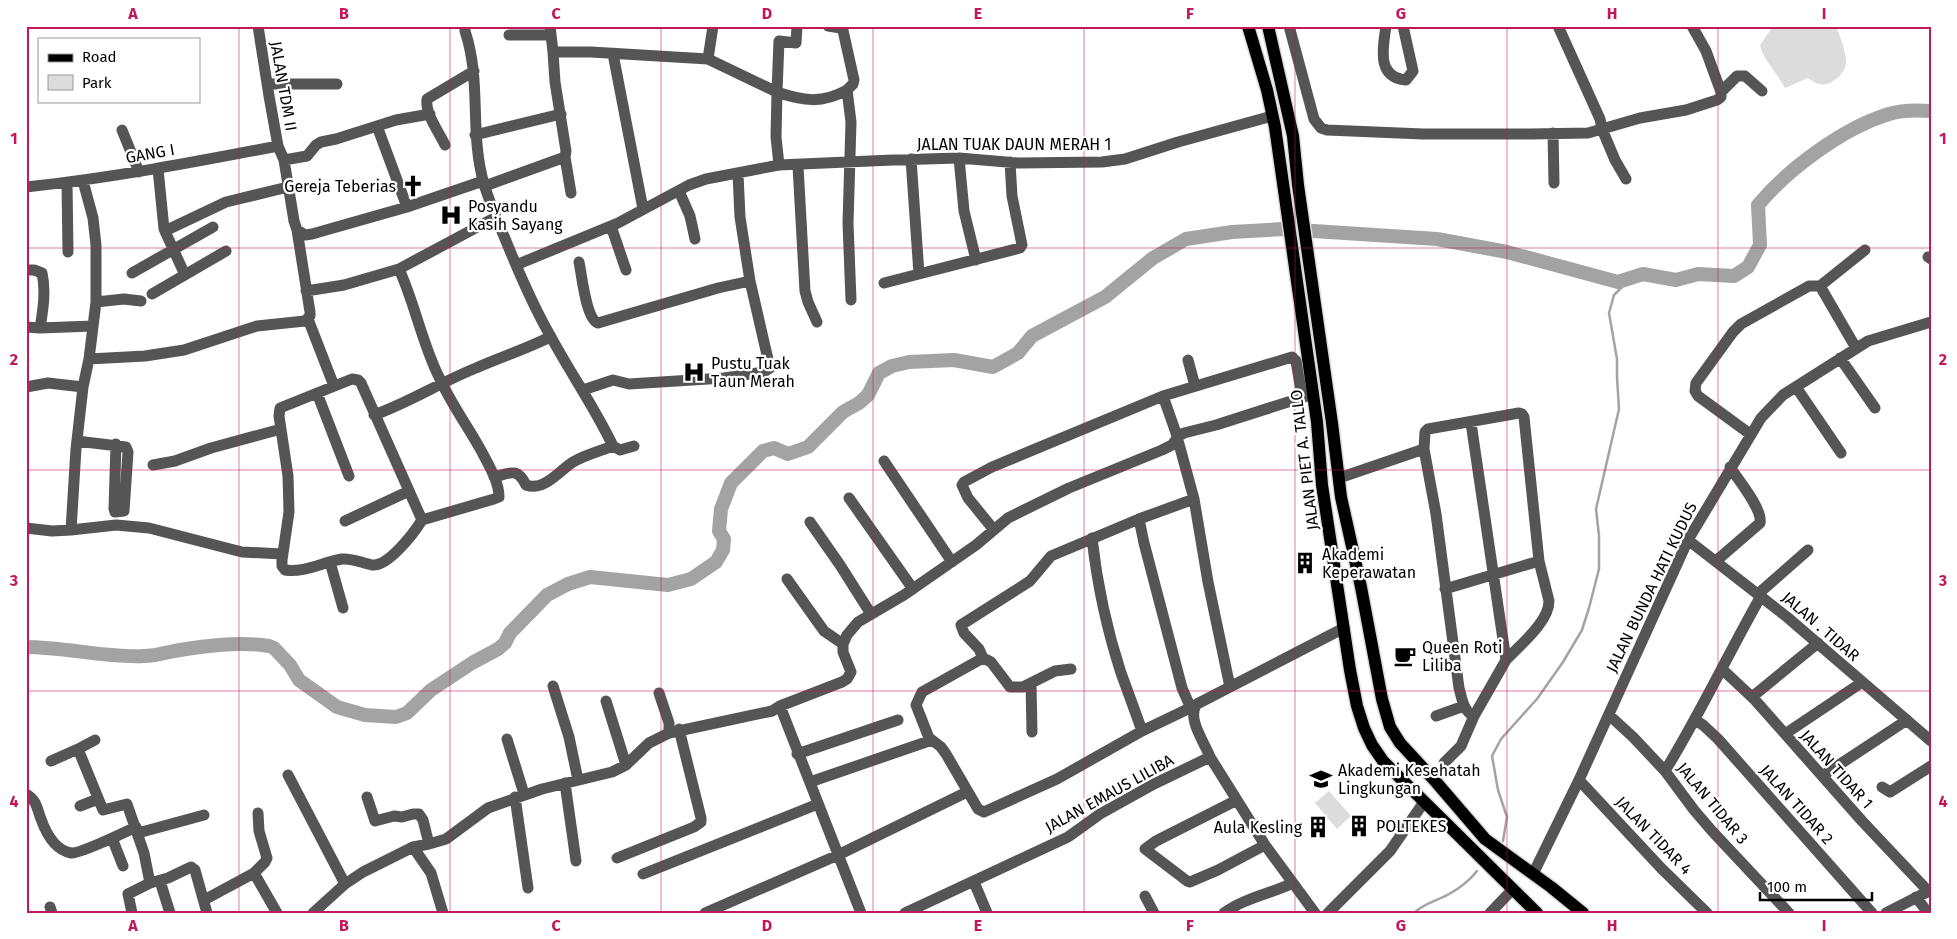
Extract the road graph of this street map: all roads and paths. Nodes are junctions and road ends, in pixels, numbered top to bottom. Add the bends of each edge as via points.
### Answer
1 (258, 26) edge
2 (465, 26) edge
3 (712, 26) edge
4 (797, 26) edge
5 (828, 26) edge
6 (1248, 26) edge
7 (1268, 26) edge
8 (1289, 26) edge
9 (1387, 26) edge
10 (1558, 26) edge
11 (1692, 26) edge
12 (842, 27) edge
13 (1403, 29) edge
14 (550, 31) edge
15 (509, 35) dead end
16 (553, 52) junction
17 (613, 54) junction
18 (708, 60) junction
19 (474, 71) junction
20 (267, 84) junction
21 (336, 84) dead end
22 (847, 90) junction
23 (1762, 91) dead end
24 (776, 92) junction
25 (1721, 92) junction
26 (430, 114) junction
27 (561, 114) junction
28 (1272, 116) junction
29 (377, 126) junction
30 (1602, 129) junction
31 (122, 130) dead end
32 (1554, 133) junction
33 (475, 135) junction
34 (445, 145) dead end
35 (281, 152) junction
36 (565, 157) junction
37 (959, 158) junction
38 (911, 160) junction
39 (850, 162) junction
40 (1010, 162) junction
41 (779, 165) junction
42 (798, 166) junction
43 (158, 169) junction
44 (140, 172) junction
45 (738, 174) junction
46 (1626, 179) dead end
47 (83, 181) junction
48 (67, 183) junction
49 (484, 183) junction
50 (1554, 183) dead end
51 (26, 187) edge
52 (288, 187) junction
53 (678, 191) junction
54 (571, 193) dead end
55 (408, 207) junction
56 (643, 209) junction
57 (496, 217) junction
58 (610, 226) junction
59 (213, 227) dead end
60 (164, 229) junction
61 (297, 230) junction
62 (695, 239) dead end
63 (173, 250) junction
64 (1865, 250) dead end
65 (226, 251) dead end
66 (68, 252) dead end
67 (976, 260) junction
68 (579, 262) dead end
69 (516, 265) junction
70 (399, 269) junction
71 (26, 270) edge
72 (626, 270) dead end
73 (132, 273) dead end
74 (919, 274) junction
75 (184, 275) junction
76 (750, 282) junction
77 (884, 283) dead end
78 (1820, 286) junction
79 (306, 291) junction
80 (152, 294) dead end
81 (850, 300) dead end
82 (141, 301) dead end
83 (96, 302) junction
84 (308, 319) junction
85 (817, 322) dead end
86 (1931, 322) edge
87 (93, 326) junction
88 (26, 327) edge
89 (40, 328) junction
90 (550, 337) junction
91 (1856, 348) junction
92 (1840, 358) junction
93 (89, 359) junction
94 (1188, 360) dead end
95 (443, 385) junction
96 (334, 386) junction
97 (1195, 386) junction
98 (26, 387) edge
99 (83, 387) junction
100 (1796, 387) junction
101 (583, 390) junction
102 (317, 393) junction
103 (1163, 396) junction
104 (1308, 396) junction
105 (1875, 408) dead end
106 (374, 414) junction
107 (1471, 423) junction
108 (281, 429) junction
109 (1750, 434) junction
110 (1177, 438) junction
111 (77, 441) junction
112 (116, 444) junction
113 (613, 446) junction
114 (634, 446) dead end
115 (1424, 449) junction
116 (1841, 453) dead end
117 (884, 461) dead end
118 (153, 465) dead end
119 (1730, 468) junction
120 (349, 476) dead end
121 (494, 477) junction
122 (1339, 478) junction
123 (409, 491) junction
124 (849, 498) dead end
125 (1194, 499) junction
126 (1139, 519) junction
127 (422, 520) junction
128 (345, 521) dead end
129 (810, 522) dead end
130 (26, 528) edge
131 (71, 530) junction
132 (994, 530) junction
133 (1092, 538) junction
134 (1688, 540) junction
135 (1808, 550) dead end
136 (282, 554) junction
137 (1539, 560) junction
138 (1716, 561) junction
139 (330, 562) junction
140 (952, 562) junction
141 (1494, 573) junction
142 (787, 578) dead end
143 (913, 589) junction
144 (1445, 589) junction
145 (1760, 595) junction
146 (343, 608) dead end
147 (871, 614) junction
148 (1344, 628) junction
149 (1818, 643) junction
150 (843, 644) junction
151 (983, 658) junction
152 (1506, 660) junction
153 (1071, 669) dead end
154 (1722, 669) junction
155 (1861, 682) junction
156 (1031, 684) junction
157 (553, 686) dead end
158 (1230, 687) junction
159 (658, 693) dead end
160 (1752, 697) junction
161 (606, 701) dead end
162 (780, 706) junction
163 (1464, 706) junction
164 (1192, 711) junction
165 (1609, 715) junction
166 (1436, 716) dead end
167 (1474, 716) junction
168 (898, 720) dead end
169 (1695, 720) junction
170 (1907, 720) junction
171 (674, 731) junction
172 (1142, 731) junction
173 (1032, 732) dead end
174 (1785, 734) junction
175 (507, 739) dead end
176 (95, 740) dead end
177 (932, 740) junction
178 (1931, 741) edge
179 (78, 749) junction
180 (797, 754) junction
181 (1210, 757) junction
182 (51, 761) dead end
183 (1444, 763) dead end
184 (626, 764) junction
185 (1931, 766) edge
186 (1666, 771) junction
187 (288, 775) dead end
188 (1822, 776) junction
189 (578, 780) junction
190 (1579, 780) junction
191 (810, 782) junction
192 (565, 783) junction
193 (1882, 787) dead end
194 (967, 792) junction
195 (26, 794) edge
196 (520, 796) junction
197 (367, 797) dead end
198 (98, 798) junction
199 (1237, 800) junction
200 (1424, 802) junction
201 (818, 804) junction
202 (80, 806) dead end
203 (258, 813) dead end
204 (204, 815) dead end
205 (137, 830) junction
206 (112, 838) junction
207 (1489, 842) junction
208 (429, 844) junction
209 (1264, 845) junction
210 (413, 847) junction
211 (838, 856) junction
212 (617, 858) dead end
213 (1482, 860) junction
214 (576, 861) dead end
215 (123, 866) dead end
216 (254, 872) junction
217 (643, 874) dead end
218 (1533, 874) junction
219 (155, 882) junction
220 (974, 882) junction
221 (1293, 883) junction
222 (345, 884) junction
223 (528, 888) dead end
224 (1513, 888) junction
225 (1929, 890) edge
226 (1145, 896) dead end
227 (1916, 897) junction
228 (204, 900) junction
229 (132, 913) edge
230 (170, 913) edge
231 (207, 913) edge
232 (277, 913) edge
233 (313, 913) edge
234 (443, 913) edge
235 (705, 913) edge
236 (861, 913) edge
237 (905, 913) edge
238 (987, 913) edge
239 (1154, 913) edge
240 (1224, 913) edge
241 (1315, 913) edge
242 (1328, 913) edge
243 (1490, 913) edge
244 (1537, 913) edge
245 (1583, 913) edge
246 (1707, 913) edge
247 (1789, 913) edge
248 (1872, 913) edge
249 (1886, 913) edge
250 (1928, 913) edge

1 - 20 street, JALAN TDM II
2 - 19 street
3 - 18 street
4 - 24 street via 796,43 779,41
5 - 12 street
6 - 28 main road, JALAN PIET A. TALLO
7 - 122 main road, JALAN PIET A. TALLO via 1293,136
8 - 32 street via 1309,106 1322,128 1363,133
9 - 13 street via 1397,31
9 - 13 street via 1383,45 1384,65 1395,79 1406,80 1413,70
10 - 30 street
11 - 25 street via 1706,51
12 - 22 street via 854,80
14 - 15 street
14 - 16 street
16 - 17 street
16 - 27 street
17 - 18 street
17 - 56 street
18 - 24 street
19 - 26 street via 428,99
19 - 33 street
20 - 21 street
20 - 35 street, JALAN TDM II
22 - 24 street via 826,100 808,100
22 - 39 street via 851,122
23 - 25 street via 1740,75
24 - 41 street
25 - 30 street via 1717,100 1701,106
26 - 29 street, GANG I
26 - 34 street
27 - 33 street
27 - 36 street
28 - 40 street, JALAN TUAK DAUN MERAH 1 via 1125,160
28 - 104 main road, JALAN PIET A. TALLO via 1304,324
29 - 35 street, GANG I via 321,142 307,156
29 - 55 street
30 - 32 street via 1588,133
30 - 46 street
31 - 44 street
32 - 50 street
33 - 49 street
35 - 43 street, GANG I
35 - 52 street, JALAN TDM II
36 - 49 street
36 - 54 street
37 - 38 street, JALAN TUAK DAUN MERAH 1
37 - 40 street, JALAN TUAK DAUN MERAH 1
37 - 67 street via 964,211
38 - 39 street, JALAN TUAK DAUN MERAH 1
38 - 74 street
39 - 42 street, JALAN TUAK DAUN MERAH 1
39 - 81 street
40 - 67 street via 1012,196 1022,246
41 - 42 street, JALAN TUAK DAUN MERAH 1
41 - 45 street, JALAN TUAK DAUN MERAH 1
42 - 85 street via 805,291
43 - 44 street, GANG I
43 - 60 street
44 - 47 street, GANG I
45 - 53 street, JALAN TUAK DAUN MERAH 1 via 706,179
45 - 76 street via 740,217
47 - 48 street, GANG I
47 - 83 street via 96,245
48 - 51 street, GANG I
48 - 66 street
49 - 55 street
49 - 57 street
52 - 60 street via 226,202 171,229
52 - 61 street, JALAN TDM II
53 - 56 street, JALAN TUAK DAUN MERAH 1
53 - 62 street via 690,216
55 - 61 street via 312,234 305,235
56 - 58 street, JALAN TUAK DAUN MERAH 1
57 - 69 street
57 - 70 street
58 - 69 street, JALAN TUAK DAUN MERAH 1
58 - 72 street
59 - 63 street
60 - 63 street
61 - 79 street, JALAN TDM II
63 - 73 street
63 - 75 street
64 - 78 street
65 - 75 street
67 - 74 street
68 - 76 street via 591,318 598,324 718,288
69 - 90 street
70 - 79 street via 344,285
70 - 95 street
71 - 89 street via 42,273 44,302
74 - 77 street
75 - 80 street
76 - 101 street via 769,369 724,378 629,384 613,380
78 - 91 street
78 - 109 street via 1810,286 1741,324 1696,383 1698,396
79 - 84 street, JALAN TDM II
82 - 83 street
83 - 87 street
84 - 93 street via 256,326 184,350
84 - 96 street, JALAN TDM II
86 - 91 street, JALAN BUNDA HATI KUDUS via 1868,341
87 - 89 street
87 - 93 street
88 - 89 street
90 - 95 street
90 - 101 street
91 - 92 street, JALAN BUNDA HATI KUDUS
92 - 100 street, JALAN BUNDA HATI KUDUS
92 - 105 street
93 - 99 street
94 - 97 street
95 - 106 street
95 - 121 street
96 - 102 street
96 - 106 street via 358,380
97 - 103 street
97 - 104 street via 1292,357
98 - 99 street via 48,384
99 - 111 street
100 - 109 street, JALAN BUNDA HATI KUDUS via 1772,404
100 - 116 street
101 - 113 street
102 - 108 street via 280,408
102 - 120 street
103 - 110 street
103 - 132 street via 992,467 964,482 962,485 968,498
104 - 110 street via 1184,433
104 - 148 main road, JALAN PIET A. TALLO via 1317,422 1322,485
106 - 123 street
107 - 115 street via 1428,429
107 - 137 street via 1519,413 1524,417
107 - 141 street
108 - 118 street
108 - 136 street via 289,512
109 - 119 street, JALAN BUNDA HATI KUDUS
110 - 125 street
110 - 132 street via 1162,450 1032,505
111 - 112 street
111 - 131 street
112 - 112 street via 114,509 119,512 124,511 128,452 125,445
113 - 114 street via 620,450
113 - 121 street via 572,462 555,478 533,487 526,485 517,473
115 - 122 street
115 - 144 street
117 - 140 street
119 - 134 street, JALAN BUNDA HATI KUDUS
119 - 138 street via 1761,518 1760,523
121 - 127 street via 499,493 494,499
122 - 207 main road, JALAN PIET A. TALLO via 1390,727 1400,743
123 - 127 street
123 - 128 street
124 - 143 street
125 - 126 street
125 - 158 street
126 - 133 street
126 - 164 street via 1182,688
127 - 139 street via 389,559 380,564 346,559
129 - 147 street
130 - 131 street
131 - 136 street via 116,525 149,528 242,552
132 - 140 street
133 - 151 street via 1051,556 1030,581 961,625
133 - 172 street via 1111,637
134 - 138 street, JALAN . TIDAR
134 - 165 street, JALAN BUNDA HATI KUDUS
135 - 145 street
136 - 139 street via 282,566 287,571
137 - 141 street
137 - 152 street via 1549,601 1548,611
138 - 145 street, JALAN . TIDAR
139 - 146 street
140 - 143 street
141 - 144 street
141 - 152 street
142 - 150 street via 824,631
143 - 147 street
144 - 163 street
145 - 149 street, JALAN . TIDAR
145 - 154 street
147 - 150 street via 852,628
148 - 158 street
148 - 200 main road, JALAN PIET A. TALLO via 1357,706 1372,745
149 - 155 street, JALAN . TIDAR
149 - 160 street
150 - 162 street via 851,672 847,679
151 - 156 street via 991,662 1010,686 1017,688
151 - 177 street via 922,692 917,711
152 - 167 street
153 - 156 street via 1055,671
154 - 160 street, JALAN TIDAR 1
154 - 169 street
155 - 170 street, JALAN . TIDAR
155 - 174 street
156 - 173 street
157 - 189 street
158 - 164 street via 1197,704
159 - 171 street
160 - 174 street, JALAN TIDAR 1
161 - 184 street
162 - 171 street via 772,711
162 - 180 street
163 - 166 street
163 - 167 street
164 - 172 street
164 - 181 street
165 - 186 street, JALAN TIDAR 3
165 - 190 street, JALAN BUNDA HATI KUDUS
167 - 183 street via 1460,746
168 - 180 street
169 - 186 street
169 - 248 street, JALAN TIDAR 2 via 1718,739
170 - 178 street, JALAN . TIDAR
170 - 188 street
171 - 184 street via 649,743
171 - 212 street via 701,822
172 - 194 street via 1057,779 984,812 978,809
174 - 188 street, JALAN TIDAR 1
175 - 196 street
176 - 179 street
177 - 191 street
177 - 194 street via 946,754
179 - 182 street
179 - 198 street
180 - 191 street
181 - 199 street
181 - 220 street, JALAN EMAUS LILIBA via 1100,814 1068,837
184 - 189 street via 612,772
185 - 193 street via 1890,792
186 - 247 street, JALAN TIDAR 3 via 1712,831
187 - 222 street
188 - 225 street, JALAN TIDAR 1
189 - 192 street
190 - 218 street, JALAN BUNDA HATI KUDUS
190 - 246 street, JALAN TIDAR 4
191 - 201 street
192 - 196 street
192 - 214 street
194 - 211 street
195 - 206 street via 35,800 47,836 68,851 76,853
196 - 208 street via 488,808 454,834
196 - 223 street
197 - 208 street via 375,821 419,814
198 - 202 street
198 - 205 street via 105,811 127,804
199 - 209 street
199 - 209 street via 1145,849 1190,882
200 - 213 main road, JALAN PIET A. TALLO
200 - 242 street via 1390,851
201 - 211 street
201 - 217 street
203 - 216 street via 266,858
204 - 205 street
205 - 206 street
205 - 219 street
206 - 215 street
207 - 213 main road
207 - 218 main road, JALAN PIET A. TALLO
208 - 210 street
209 - 221 street
210 - 222 street via 372,866
210 - 234 street via 430,873
211 - 235 street
211 - 236 street
213 - 224 main road, JALAN PIET A. TALLO
216 - 228 street
216 - 232 street
218 - 245 main road
219 - 228 street via 191,867 195,870
219 - 229 street via 128,894
219 - 230 street
220 - 237 street, JALAN EMAUS LILIBA
220 - 238 street
221 - 240 street via 1240,902
221 - 241 street
222 - 233 street
224 - 243 street
224 - 244 main road, JALAN PIET A. TALLO
225 - 227 street
226 - 239 street
227 - 249 street
227 - 250 street
228 - 231 street

